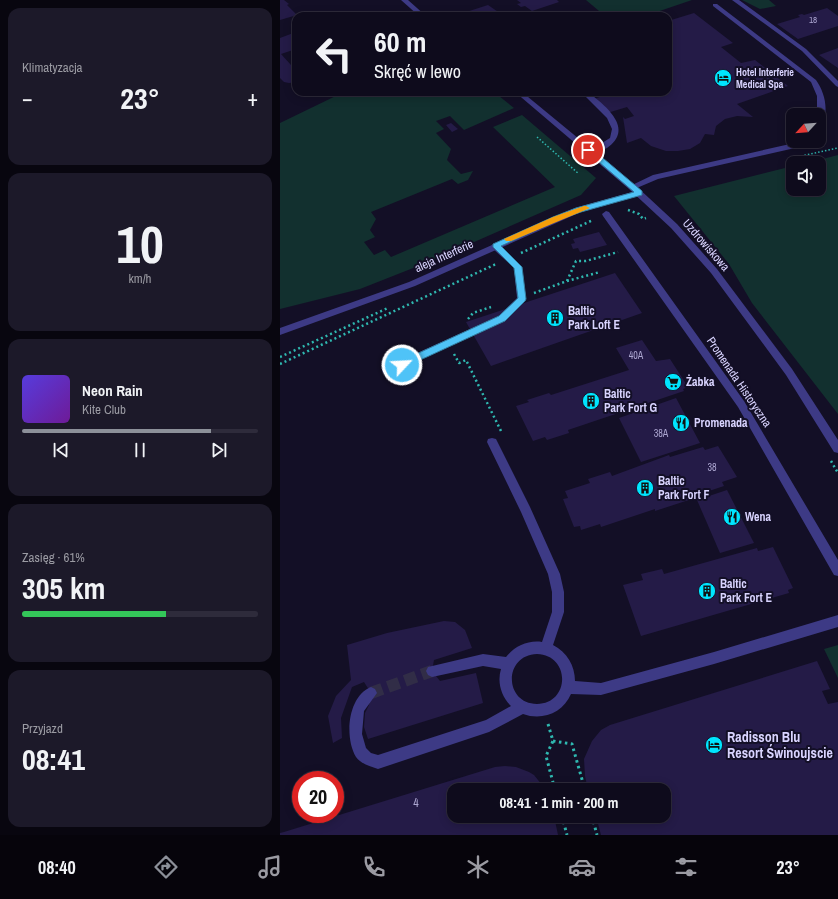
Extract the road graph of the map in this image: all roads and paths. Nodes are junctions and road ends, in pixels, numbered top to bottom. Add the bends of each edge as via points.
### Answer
1 (404, 0) edge
2 (734, 0) edge
3 (715, 5) dead end
4 (418, 12) edge
5 (828, 75) junction
6 (838, 77) edge
7 (838, 85) edge
8 (523, 96) edge
9 (588, 96) edge
10 (822, 108) edge
11 (538, 137) dead end
12 (786, 147) edge
13 (592, 153) junction
14 (579, 174) dead end
15 (635, 190) junction
16 (606, 214) junction
17 (648, 216) dead end
18 (495, 246) junction
19 (630, 249) junction
20 (508, 259) junction
21 (600, 272) dead end
22 (567, 281) junction
23 (530, 294) dead end
24 (494, 306) dead end
25 (465, 323) dead end
26 (280, 332) edge
27 (452, 351) dead end
28 (280, 364) edge
29 (387, 372) dead end
30 (504, 436) dead end
31 (492, 442) dead end
32 (838, 450) edge
33 (830, 460) dead end
34 (838, 473) edge
35 (838, 571) edge
36 (838, 621) edge
37 (546, 648) junction
38 (509, 664) junction
39 (432, 671) tunnel mouth
40 (567, 687) junction
41 (371, 692) tunnel mouth
42 (522, 707) junction
43 (544, 710) junction
44 (553, 741) junction
45 (553, 783) edge
46 (583, 783) edge
47 (564, 823) edge
48 (594, 823) edge
49 (567, 835) edge
50 (597, 835) edge

1 - 4 street
2 - 5 street via 804,50
3 - 10 street via 814,81 820,92
5 - 6 street
5 - 7 street
8 - 13 street, Uzdrowiskowa
9 - 13 street via 609,115 616,126 616,132 609,144
11 - 14 path
12 - 15 street, aleja Interferie via 656,177
13 - 15 street, Uzdrowiskowa
15 - 18 street, aleja Interferie via 556,218
15 - 32 street, Uzdrowiskowa via 674,226 714,271 789,372
16 - 17 path via 628,210 639,214 643,219
16 - 19 street, Promenada Historyczna
16 - 20 path
18 - 20 street
18 - 26 street, aleja Interferie via 412,284
19 - 22 path via 586,261 576,261
19 - 35 street, Promenada Historyczna via 741,404
20 - 28 path
20 - 29 street via 518,267 522,299 502,318
21 - 22 path
22 - 23 path
24 - 25 path via 473,313
27 - 30 path via 459,363 466,360
31 - 37 street via 554,574 558,592 558,612
33 - 34 path
36 - 40 street via 601,689
37 - 38 street via 537,647 521,651
37 - 40 street via 562,660 567,669
38 - 39 street via 483,660
38 - 42 street via 505,683 508,693
40 - 43 street via 558,702
41 - 42 street via 358,708 356,734 361,752 367,758 378,762 490,726
42 - 43 street via 532,711
43 - 44 path
44 - 45 path via 546,756
44 - 46 path via 572,744
47 - 49 path
48 - 50 path

